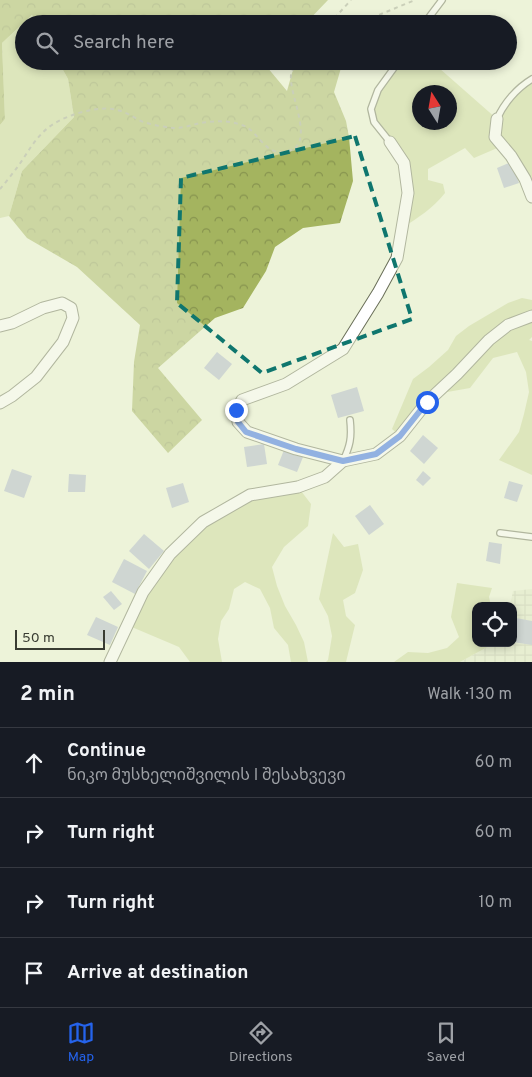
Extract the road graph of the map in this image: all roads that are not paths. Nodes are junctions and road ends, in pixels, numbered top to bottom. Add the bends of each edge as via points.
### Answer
1 (442, 0) edge
2 (431, 15) edge
3 (392, 70) edge
4 (532, 79) edge
5 (497, 119) joint
6 (390, 142) joint
7 (532, 197) edge
8 (532, 316) edge
9 (0, 326) edge
10 (0, 403) edge
11 (350, 420) dead end
12 (343, 461) junction
13 (500, 533) dead end
14 (532, 537) edge
15 (110, 662) edge

1 - 2 lane
3 - 6 lane via 378,90 371,109 374,122
4 - 5 lane via 515,92
5 - 7 street via 495,138 526,179
6 - 12 street via 404,163 408,193 397,258 378,293 343,349 286,384 242,400 236,410 238,422 246,432
8 - 12 street via 508,325 489,340 427,402 400,436 376,454
9 - 10 street via 62,303 72,308 73,318 63,342 36,377
11 - 12 lane via 350,447
12 - 15 street via 325,477 298,487 250,495 203,522 170,554 143,592
13 - 14 lane

